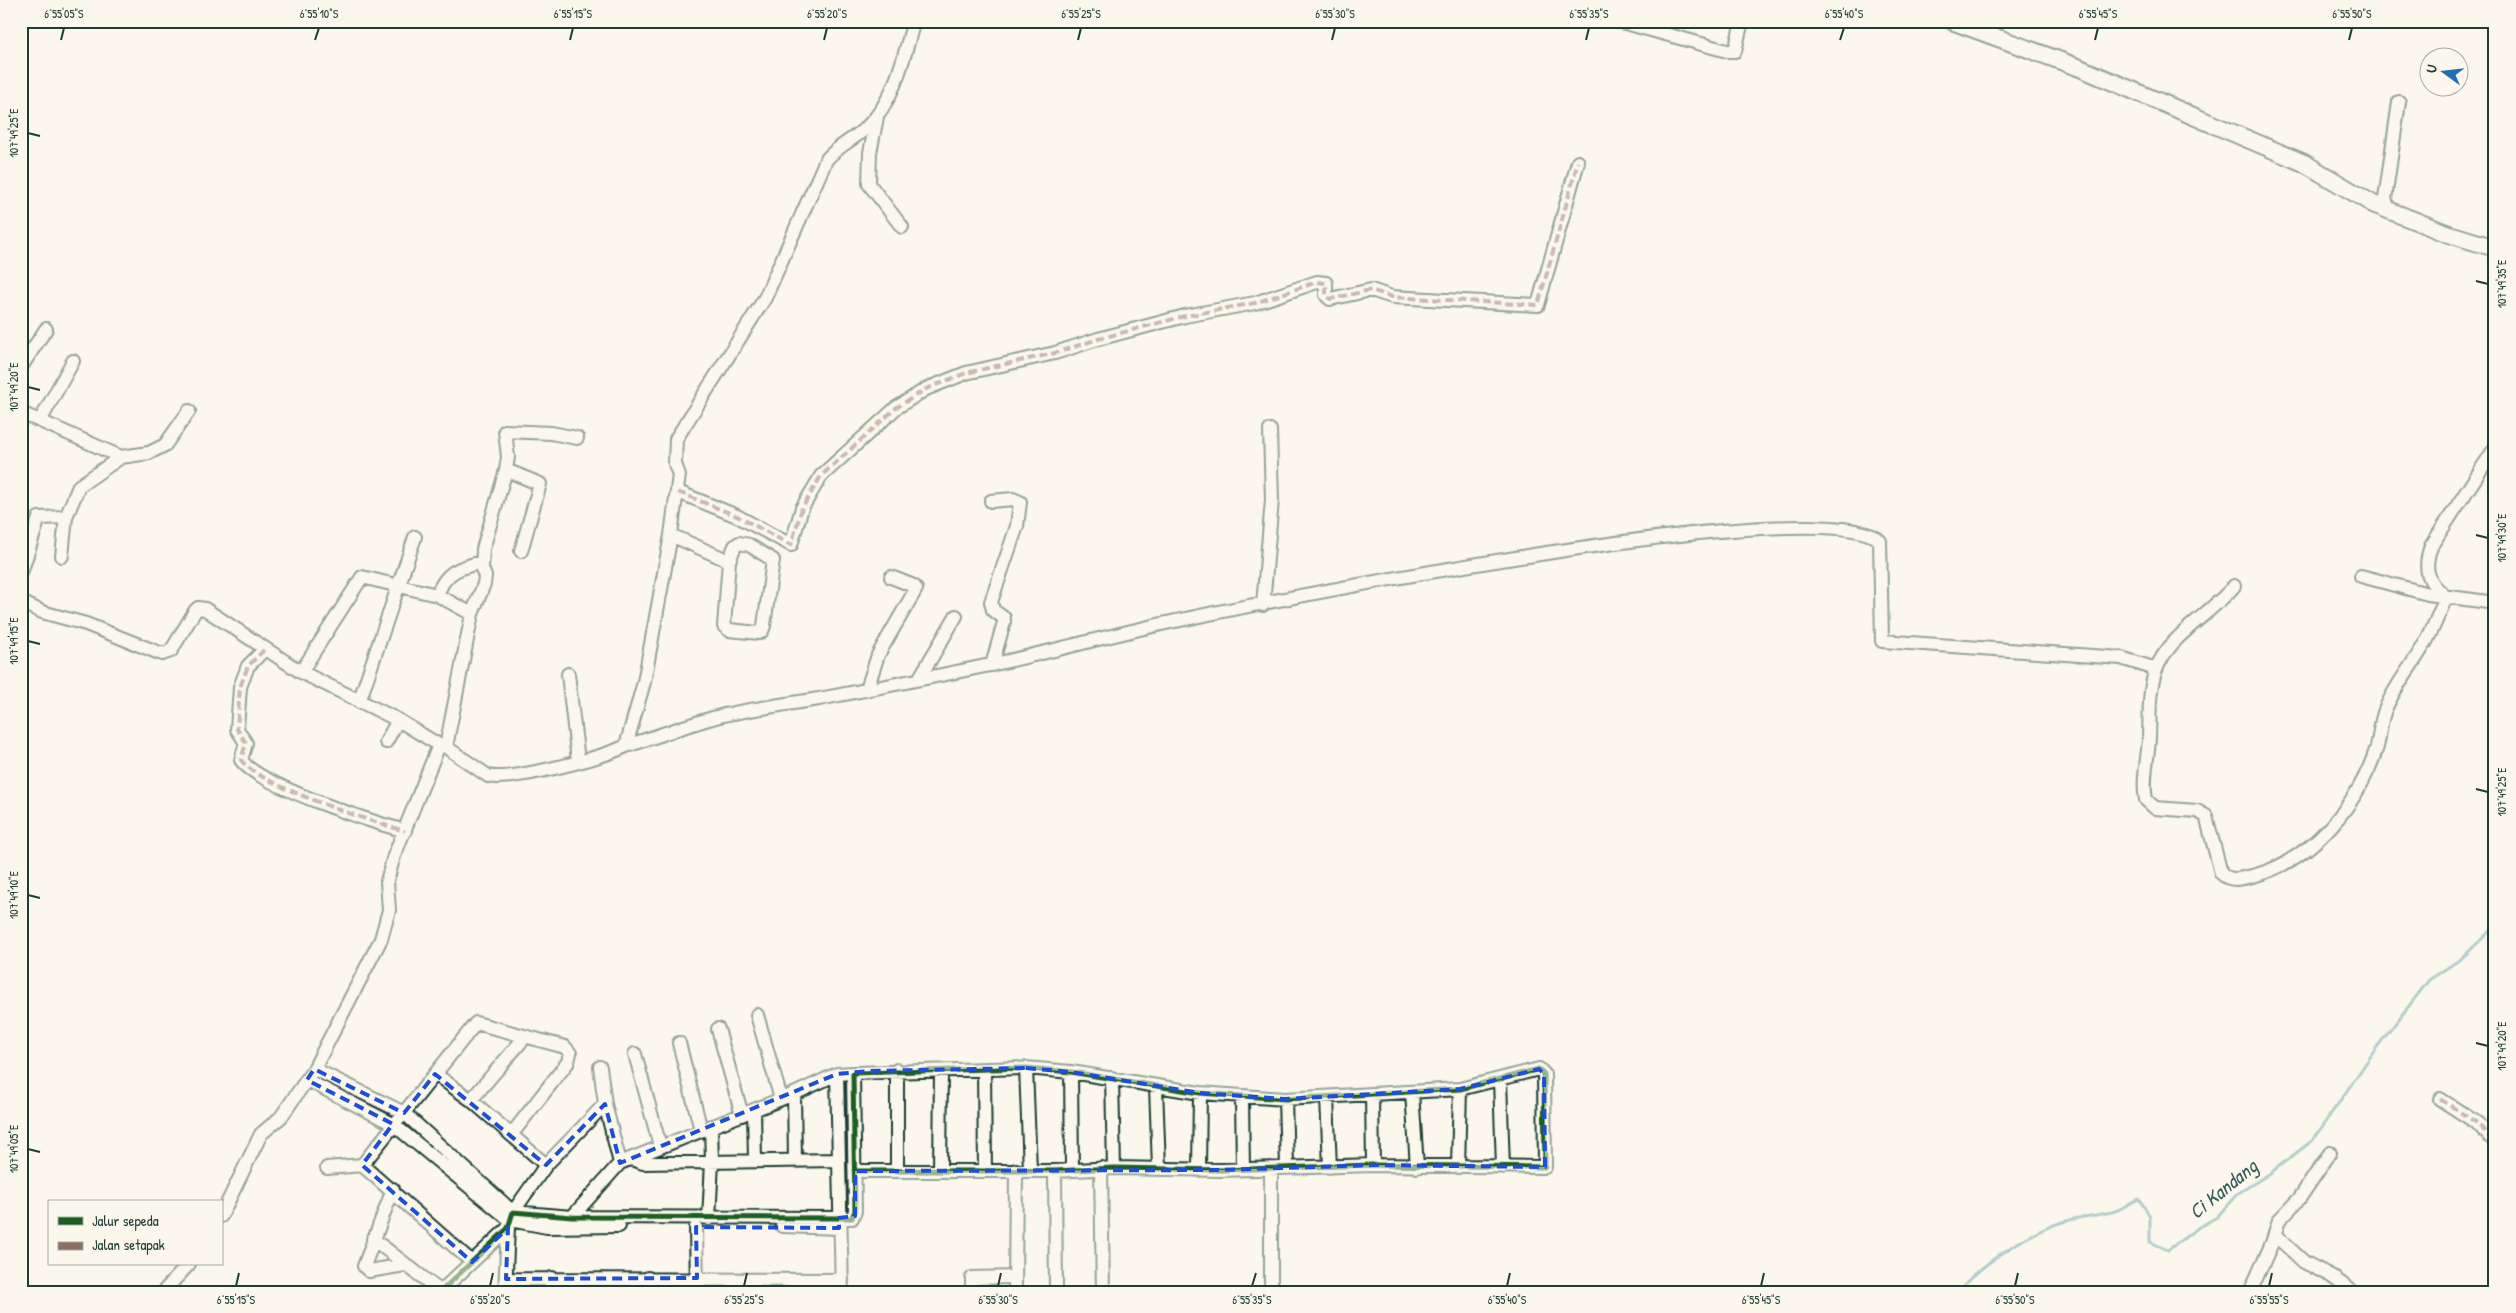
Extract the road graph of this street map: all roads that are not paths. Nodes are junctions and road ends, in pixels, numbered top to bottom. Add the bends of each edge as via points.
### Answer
1 (914, 21) edge
2 (1618, 21) edge
3 (1742, 21) edge
4 (1952, 21) edge
5 (2399, 102) dead end
6 (877, 117) junction
7 (1578, 162) dead end
8 (2390, 211) junction
9 (902, 227) dead end
10 (2495, 248) edge
11 (46, 329) dead end
12 (73, 361) dead end
13 (21, 367) edge
14 (189, 411) dead end
15 (21, 413) edge
16 (40, 421) junction
17 (1270, 430) dead end
18 (577, 438) dead end
19 (2495, 448) edge
20 (121, 458) junction
21 (506, 470) junction
22 (678, 492) junction
23 (991, 501) dead end
24 (66, 516) junction
25 (672, 535) junction
26 (415, 537) dead end
27 (521, 551) dead end
28 (62, 556) dead end
29 (729, 561) junction
30 (482, 562) junction
31 (21, 573) edge
32 (2361, 576) dead end
33 (891, 577) dead end
34 (2234, 586) dead end
35 (399, 587) junction
36 (437, 595) junction
37 (2446, 597) junction
38 (21, 602) edge
39 (2495, 603) edge
40 (1263, 605) junction
41 (472, 614) junction
42 (956, 616) dead end
43 (264, 650) junction
44 (992, 665) junction
45 (2156, 669) junction
46 (301, 672) junction
47 (568, 674) dead end
48 (919, 679) junction
49 (867, 689) junction
50 (360, 702) junction
51 (398, 720) junction
52 (386, 742) dead end
53 (443, 746) junction
54 (626, 746) junction
55 (578, 760) junction
56 (405, 830) junction
57 (758, 1015) dead end
58 (718, 1029) dead end
59 (525, 1037) junction
60 (679, 1042) dead end
61 (636, 1054) dead end
62 (600, 1067) dead end
63 (1026, 1068) junction
64 (314, 1069) junction
65 (984, 1069) junction
66 (897, 1070) junction
67 (941, 1071) junction
68 (1071, 1072) junction
69 (853, 1073) junction
70 (435, 1074) junction
71 (837, 1074) junction
72 (1112, 1078) junction
73 (307, 1080) junction
74 (1500, 1080) junction
75 (1156, 1086) junction
76 (1460, 1088) junction
77 (1412, 1092) junction
78 (1200, 1093) junction
79 (794, 1094) junction
80 (1372, 1095) junction
81 (1242, 1098) junction
82 (1327, 1098) junction
83 (782, 1099) junction
84 (2440, 1099) dead end
85 (471, 1100) junction
86 (1285, 1100) junction
87 (605, 1104) junction
88 (754, 1110) junction
89 (404, 1113) junction
90 (742, 1115) junction
91 (393, 1124) junction
92 (706, 1128) junction
93 (511, 1135) junction
94 (2495, 1142) edge
95 (660, 1146) junction
96 (2330, 1153) dead end
97 (755, 1160) junction
98 (796, 1160) junction
99 (839, 1160) junction
100 (626, 1161) junction
101 (712, 1162) junction
102 (362, 1165) junction
103 (546, 1165) junction
104 (1373, 1165) junction
105 (1286, 1167) junction
106 (1330, 1167) junction
107 (1417, 1167) junction
108 (1458, 1167) junction
109 (1502, 1167) junction
110 (327, 1168) dead end
111 (1107, 1168) junction
112 (1159, 1168) junction
113 (1072, 1169) junction
114 (1244, 1169) junction
115 (1272, 1169) junction
116 (897, 1170) junction
117 (940, 1170) junction
118 (1016, 1170) junction
119 (1030, 1170) junction
120 (1198, 1170) junction
121 (855, 1171) junction
122 (985, 1171) junction
123 (1055, 1171) junction
124 (393, 1189) junction
125 (222, 1214) edge
126 (572, 1217) junction
127 (709, 1219) junction
128 (510, 1220) junction
129 (839, 1223) junction
130 (696, 1227) junction
131 (2275, 1235) junction
132 (373, 1239) junction
133 (472, 1262) junction
134 (405, 1265) junction
135 (187, 1266) edge
136 (1015, 1277) junction
137 (552, 1278) junction
138 (598, 1278) junction
139 (648, 1278) junction
140 (697, 1278) junction
141 (506, 1285) edge
142 (744, 1285) edge
143 (792, 1286) edge
144 (842, 1286) edge
145 (440, 1291) edge
146 (163, 1292) edge
147 (552, 1292) edge
148 (598, 1292) edge
149 (648, 1292) edge
150 (697, 1292) edge
151 (972, 1292) edge
152 (1015, 1292) edge
153 (1056, 1292) edge
154 (1103, 1292) edge
155 (1271, 1292) edge
156 (2250, 1292) edge
157 (2353, 1292) edge

1 - 6 street via 892,91
2 - 3 street via 1735,51
4 - 8 main road via 2080,68 2286,155
5 - 8 street via 2385,199
6 - 9 street via 870,153 869,184
6 - 22 street via 826,160 765,298 681,428 674,449
7 - 22 street via 1538,305 1392,297 1371,290 1330,299 1326,296 1326,283 1317,282 1255,303 1185,316 1055,353 966,373 926,389 896,408 831,465 802,508 791,545 743,519
8 - 10 main road
11 - 13 street
12 - 16 street
14 - 20 street via 165,445 149,453
15 - 16 street
16 - 20 street
17 - 40 street via 1272,500
18 - 21 street via 505,431
19 - 37 street via 2427,558 2429,579
20 - 24 street via 79,486
21 - 27 street via 540,484
21 - 30 street
22 - 25 street
23 - 44 street via 1013,499 1020,502 1017,526 991,602 993,610 1004,618
24 - 28 street
24 - 31 street via 39,518
25 - 29 street
25 - 54 street via 644,682
26 - 35 street
29 - 29 street via 724,626 729,630 759,634 764,626 773,560 749,545 739,543
30 - 36 street via 452,571
30 - 41 street via 484,584
32 - 37 street
33 - 49 street via 916,589 878,655
34 - 45 street via 2182,634
35 - 36 street
35 - 46 street via 362,577
35 - 50 street
36 - 41 street
37 - 39 street
37 - 45 street via 2432,633 2385,710 2377,746 2364,778 2338,818 2284,865 2243,879 2226,877 2221,873 2206,816 2197,811 2155,808 2146,800 2151,695
38 - 43 street via 162,654 171,651 195,611 202,608 238,629
40 - 44 street via 1173,621
40 - 45 street via 1419,572 1578,548 1724,531 1836,528 1872,534 1880,541 1882,641 2121,658
41 - 53 street
42 - 48 street
43 - 46 street
43 - 56 street via 248,666 240,687 237,729 246,743 241,760 246,768 274,784 374,822
44 - 48 street
46 - 50 street
47 - 55 street
48 - 49 street
49 - 54 street via 722,716
50 - 51 street
51 - 52 street
51 - 53 street
53 - 55 street via 496,778 531,773
53 - 56 street via 424,779
54 - 55 street
56 - 64 street via 388,881 389,910 381,939
57 - 83 street
58 - 90 street
59 - 70 street via 476,1024
59 - 85 street
59 - 93 street via 565,1047 570,1053 568,1062
60 - 92 street
61 - 95 street
62 - 87 street
63 - 65 street
63 - 68 street
63 - 119 street
64 - 73 street
64 - 89 street
65 - 67 street
65 - 122 street
66 - 67 street
66 - 69 street
66 - 116 street
67 - 117 street
68 - 72 street
68 - 113 street
69 - 71 street
69 - 121 street
70 - 85 street
70 - 89 street
71 - 79 street
71 - 99 street
72 - 75 street
72 - 111 street
73 - 91 street
73 - 125 street via 281,1117 261,1134
74 - 76 street
74 - 109 street
74 - 109 street via 1539,1069 1544,1074 1545,1167
75 - 78 street
75 - 112 street
76 - 77 street
76 - 108 street
77 - 80 street
77 - 107 street
78 - 81 street
78 - 120 street
79 - 83 street
79 - 98 street
80 - 82 street
80 - 104 street
81 - 86 street
81 - 114 street
82 - 86 street
82 - 106 street
83 - 88 street
84 - 94 street via 2476,1123
85 - 93 street
86 - 105 street
87 - 100 street
87 - 103 street
88 - 90 street
88 - 97 street
89 - 91 street
89 - 128 street
90 - 92 street
91 - 102 street
91 - 128 street
92 - 95 street
92 - 101 street
93 - 103 street
95 - 100 street
96 - 131 street via 2299,1199 2279,1220
97 - 98 street
97 - 101 street
98 - 99 street
99 - 129 street
100 - 101 street
100 - 126 street
101 - 127 street
102 - 110 street
102 - 124 street
103 - 128 street
104 - 106 street
104 - 107 street
105 - 106 street
105 - 115 street
107 - 108 street
108 - 109 street
111 - 112 street
111 - 113 street
111 - 154 street
112 - 120 street
113 - 123 street
114 - 115 street
114 - 120 street
115 - 155 street
116 - 117 street
116 - 121 street
117 - 122 street
118 - 119 street
118 - 122 street
118 - 136 street
119 - 123 street
121 - 129 street via 854,1216
123 - 153 street
124 - 132 street
124 - 133 street
126 - 127 street
126 - 128 street
127 - 129 street
128 - 130 street via 547,1227
128 - 133 street
128 - 141 street
129 - 130 street
129 - 144 street
130 - 140 street
131 - 156 street
131 - 157 street via 2304,1262
132 - 134 street
132 - 134 street via 365,1270
133 - 145 street
134 - 145 street
135 - 146 street
136 - 151 street via 972,1278
136 - 152 street
137 - 138 street
137 - 141 street
137 - 147 street
138 - 139 street
138 - 148 street
139 - 140 street
139 - 149 street
140 - 142 street
140 - 150 street
142 - 143 street
143 - 144 street

